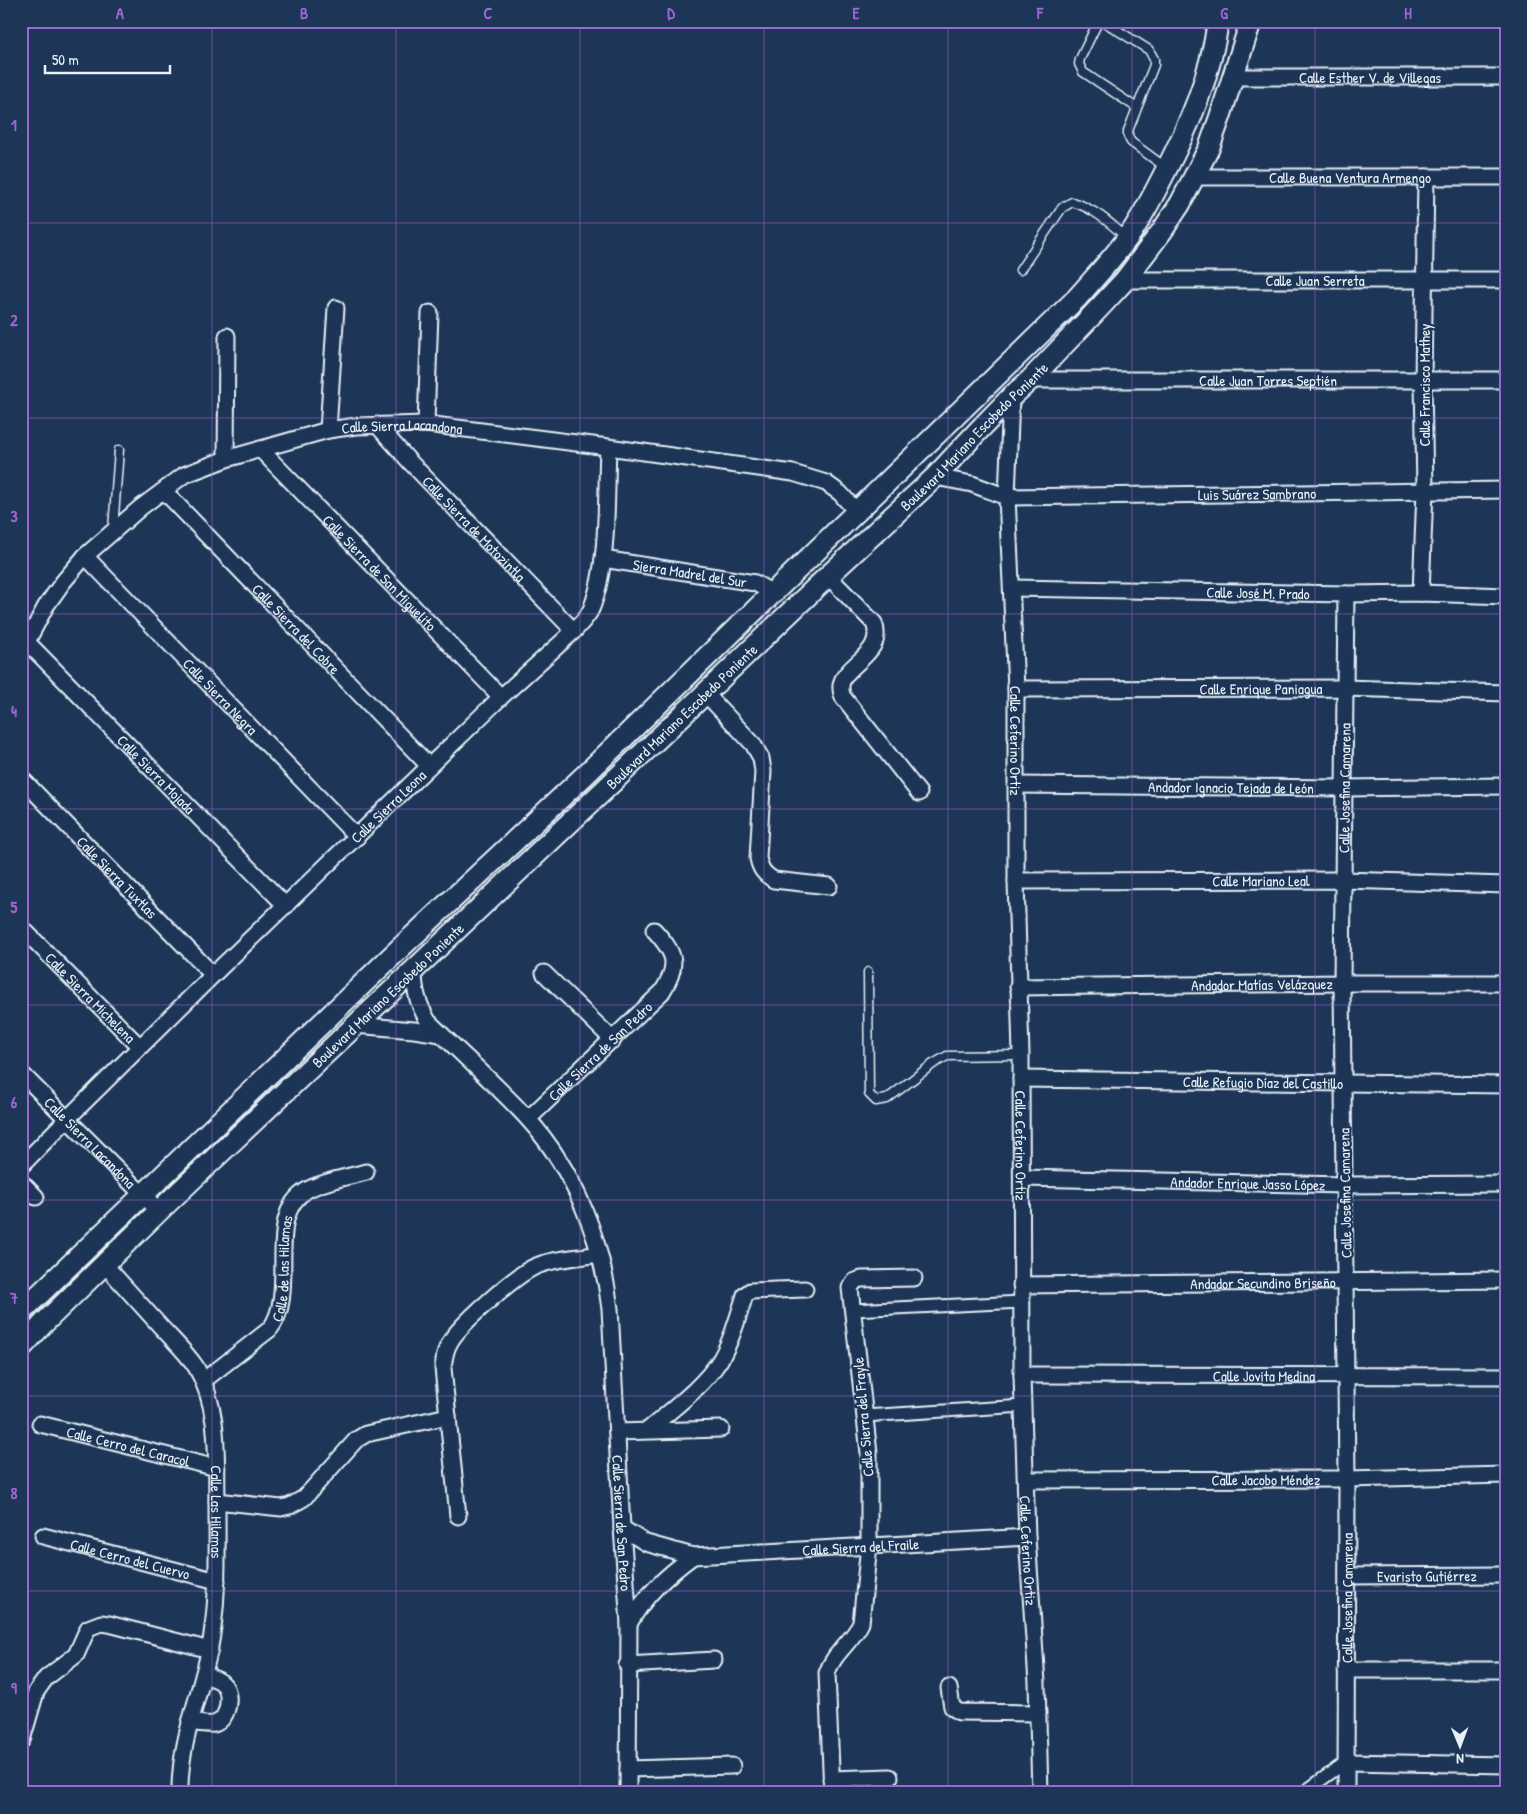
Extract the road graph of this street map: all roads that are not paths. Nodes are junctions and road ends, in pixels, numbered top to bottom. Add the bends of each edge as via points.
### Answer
1 (1218, 21) edge
2 (1251, 21) edge
3 (1232, 77) junction
4 (1506, 77) edge
5 (1137, 108) junction
6 (1167, 168) junction
7 (1194, 177) junction
8 (1426, 177) junction
9 (1506, 177) edge
10 (1127, 238) junction
11 (1020, 270) dead end
12 (1125, 280) junction
13 (1425, 280) junction
14 (1506, 280) edge
15 (336, 308) dead end
16 (430, 313) dead end
17 (227, 336) dead end
18 (1030, 380) junction
19 (1506, 380) edge
20 (1423, 381) junction
21 (1011, 397) junction
22 (426, 424) junction
23 (377, 425) junction
24 (328, 430) junction
25 (608, 447) junction
26 (260, 448) junction
27 (119, 450) dead end
28 (226, 459) junction
29 (935, 477) junction
30 (1425, 490) junction
31 (1506, 490) edge
32 (164, 491) junction
33 (1007, 497) junction
34 (856, 511) junction
35 (113, 532) junction
36 (85, 556) junction
37 (603, 560) junction
38 (828, 576) junction
39 (1012, 588) junction
40 (773, 593) junction
41 (1422, 593) junction
42 (1346, 594) junction
43 (1506, 596) edge
44 (574, 631) junction
45 (24, 648) edge
46 (1344, 688) junction
47 (1016, 689) junction
48 (1506, 693) edge
49 (706, 694) junction
50 (501, 697) junction
51 (429, 766) junction
52 (583, 777) junction
53 (21, 778) edge
54 (1016, 785) junction
55 (1506, 786) edge
56 (1344, 788) junction
57 (919, 793) dead end
58 (600, 794) junction
59 (357, 837) junction
60 (1343, 880) junction
61 (1016, 881) junction
62 (1506, 885) edge
63 (828, 886) dead end
64 (286, 906) junction
65 (21, 927) edge
66 (654, 930) dead end
67 (414, 970) junction
68 (868, 972) dead end
69 (544, 973) dead end
70 (212, 975) junction
71 (1342, 983) junction
72 (1506, 983) edge
73 (1018, 987) junction
74 (355, 1026) junction
75 (441, 1034) junction
76 (613, 1040) junction
77 (139, 1046) junction
78 (1021, 1055) junction
79 (21, 1072) edge
80 (1021, 1079) junction
81 (1344, 1084) junction
82 (1506, 1084) edge
83 (67, 1119) junction
84 (528, 1119) junction
85 (21, 1166) edge
86 (366, 1172) dead end
87 (1022, 1178) junction
88 (21, 1182) edge
89 (1506, 1184) edge
90 (1345, 1185) junction
91 (144, 1195) junction
92 (36, 1197) dead end
93 (159, 1211) junction
94 (599, 1254) junction
95 (105, 1265) junction
96 (914, 1278) dead end
97 (1506, 1280) edge
98 (1346, 1281) junction
99 (1021, 1285) junction
100 (805, 1289) dead end
101 (1022, 1302) junction
102 (852, 1310) junction
103 (21, 1312) edge
104 (21, 1348) edge
105 (1022, 1375) junction
106 (1347, 1376) junction
107 (1506, 1376) edge
108 (203, 1381) junction
109 (1024, 1406) junction
110 (448, 1416) junction
111 (864, 1416) junction
112 (40, 1424) dead end
113 (721, 1429) dead end
114 (648, 1430) junction
115 (616, 1432) junction
116 (217, 1468) junction
117 (1506, 1475) edge
118 (1348, 1479) junction
119 (1026, 1480) junction
120 (217, 1501) junction
121 (458, 1516) dead end
122 (622, 1528) junction
123 (43, 1536) dead end
124 (1027, 1537) junction
125 (869, 1545) junction
126 (693, 1556) junction
127 (1506, 1575) edge
128 (1347, 1576) junction
129 (217, 1582) junction
130 (629, 1624) junction
131 (210, 1650) junction
132 (714, 1660) dead end
133 (627, 1665) junction
134 (1346, 1670) junction
135 (1506, 1670) edge
136 (204, 1675) junction
137 (949, 1688) dead end
138 (1038, 1713) junction
139 (190, 1722) junction
140 (22, 1740) edge
141 (1346, 1762) junction
142 (1506, 1765) edge
143 (732, 1766) dead end
144 (628, 1769) junction
145 (890, 1777) dead end
146 (831, 1786) edge
147 (180, 1793) edge
148 (628, 1793) edge
149 (1040, 1793) edge
150 (1303, 1793) edge
151 (1346, 1793) edge

1 - 6 street, Boulevard Mariano Escobedo Poniente via 1196,105
2 - 3 street, Boulevard Mariano Escobedo Poniente
3 - 4 street, Calle Esther V. de Villegas
3 - 7 street, Boulevard Mariano Escobedo Poniente via 1217,125
5 - 5 lane via 1154,59 1149,50 1106,23 1098,22 1080,59 1080,68
5 - 6 lane via 1128,136 1131,142
6 - 10 street, Boulevard Mariano Escobedo Poniente
7 - 8 street, Calle Buena Ventura Armengo
7 - 12 street, Boulevard Mariano Escobedo Poniente via 1162,231
8 - 9 street, Calle Buena Ventura Armengo
8 - 13 street, Calle Francisco Mathey
10 - 11 lane via 1084,205 1072,202 1062,208
10 - 34 street, Boulevard Mariano Escobedo Poniente via 1077,298
12 - 13 street, Calle Juan Serreta
12 - 18 street, Boulevard Mariano Escobedo Poniente
13 - 14 street, Calle Juan Serreta
13 - 20 street, Calle Francisco Mathey
15 - 24 street
16 - 22 street
17 - 28 street
18 - 20 street, Calle Juan Torres Septién
18 - 21 street, Boulevard Mariano Escobedo Poniente
19 - 20 street, Calle Juan Torres Septién
20 - 30 street, Calle Francisco Mathey
21 - 29 street, Boulevard Mariano Escobedo Poniente
21 - 33 street, Calle Ceferino Ortiz
22 - 23 street, Calle Sierra Lacandona
22 - 25 street, Calle Sierra Lacandona
23 - 24 street, Calle Sierra Lacandona
23 - 44 street, Calle Sierra de Motozintla
24 - 26 street, Calle Sierra Lacandona
25 - 34 street, Calle Sierra Lacandona via 812,477 840,493
25 - 37 street, Calle Sierra Leona
26 - 28 street, Calle Sierra Lacandona
26 - 50 street, Calle Sierra de San Miguelito
27 - 35 lane
28 - 32 street, Calle Sierra Lacandona via 184,475
29 - 33 street via 972,484
29 - 38 street, Boulevard Mariano Escobedo Poniente
30 - 31 street, Luis Suárez Sambrano
30 - 33 street, Luis Suárez Sambrano
30 - 41 street, Calle Francisco Mathey
32 - 35 street, Calle Sierra Lacandona
32 - 51 street, Calle Sierra del Cobre
33 - 39 street, Calle Ceferino Ortiz
34 - 40 street, Boulevard Mariano Escobedo Poniente
35 - 36 street, Calle Sierra Lacandona
36 - 45 street, Calle Sierra Lacandona via 46,606
36 - 59 street, Calle Sierra Negra
37 - 40 street, Sierra Madrel del Sur via 755,583
37 - 44 street, Calle Sierra Leona via 592,607
38 - 49 street, Boulevard Mariano Escobedo Poniente
38 - 57 street via 878,631 873,647 845,676 840,683 840,691
39 - 42 street, Calle José M. Prado
39 - 47 street, Calle Ceferino Ortiz
40 - 52 street, Boulevard Mariano Escobedo Poniente
41 - 42 street, Calle José M. Prado
41 - 43 street, Calle José M. Prado
42 - 46 street, Calle Josefina Camarena
44 - 50 street, Calle Sierra Leona
45 - 64 street, Calle Sierra Mojada
46 - 47 street, Calle Enrique Paniagua
46 - 48 street, Calle Enrique Paniagua
46 - 56 street, Calle Josefina Camarena
47 - 54 street, Calle Ceferino Ortiz
49 - 58 street, Boulevard Mariano Escobedo Poniente
49 - 63 street via 753,744 761,758 760,867 774,880
50 - 51 street, Calle Sierra Leona
51 - 59 street, Calle Sierra Leona
52 - 58 street
52 - 91 street, Boulevard Mariano Escobedo Poniente
53 - 70 street, Calle Sierra Tuxtlas
54 - 56 street, Andador Ignacio Tejada de León
54 - 61 street, Calle Ceferino Ortiz
55 - 56 street, Andador Ignacio Tejada de León
56 - 60 street, Calle Josefina Camarena
58 - 67 street, Boulevard Mariano Escobedo Poniente
59 - 64 street, Calle Sierra Leona
60 - 61 street, Calle Mariano Leal
60 - 62 street, Calle Mariano Leal
60 - 71 street, Calle Josefina Camarena
61 - 73 street, Calle Ceferino Ortiz
64 - 70 street, Calle Sierra Leona
65 - 77 street, Calle Sierra Michelena
66 - 76 street, Calle Sierra de San Pedro via 671,952 673,971 670,981
67 - 74 street, Boulevard Mariano Escobedo Poniente
67 - 75 street, Calle Sierra de San Pedro via 418,1005
68 - 78 lane via 869,1094 876,1101 887,1099 947,1056
69 - 76 street
70 - 77 street, Calle Sierra Leona
71 - 72 street, Andador Matías Velázquez
71 - 73 street, Andador Matías Velázquez
71 - 81 street, Calle Josefina Camarena
73 - 78 street, Calle Ceferino Ortiz
74 - 75 street
74 - 93 street, Boulevard Mariano Escobedo Poniente
75 - 84 street, Calle Sierra de San Pedro
76 - 84 street, Calle Sierra de San Pedro
77 - 83 street, Calle Sierra Leona
78 - 80 street, Calle Ceferino Ortiz
79 - 83 street, Calle Sierra Lacandona
80 - 81 street, Calle Refugio Díaz del Castillo
80 - 87 street, Calle Ceferino Ortiz
81 - 82 street, Calle Refugio Díaz del Castillo
81 - 90 street, Calle Josefina Camarena
83 - 85 street, Calle Sierra Leona
83 - 91 street, Calle Sierra Lacandona
84 - 94 street, Calle Sierra de San Pedro via 568,1176
86 - 108 street, Calle de las Hilamas via 307,1190 297,1198 284,1223 282,1297 277,1320
87 - 90 street, Andador Enrique Jasso López
87 - 99 street, Calle Ceferino Ortiz
88 - 92 street
89 - 90 street, Andador Enrique Jasso López
90 - 98 street, Calle Josefina Camarena
91 - 93 street, Calle Sierra Lacandona
91 - 103 street, Boulevard Mariano Escobedo Poniente
93 - 95 street, Boulevard Mariano Escobedo Poniente
94 - 110 street via 547,1262 532,1268 456,1333 449,1344 443,1368
94 - 115 street, Calle Sierra de San Pedro via 607,1278 610,1309
95 - 104 street, Boulevard Mariano Escobedo Poniente
95 - 108 street, Calle Las Hilamas via 186,1354
96 - 102 street, Calle Sierra del Frayle via 855,1281 850,1288
97 - 98 street, Andador Secundino Briseño
98 - 99 street, Andador Secundino Briseño
98 - 106 street, Calle Josefina Camarena
99 - 101 street, Calle Ceferino Ortiz
100 - 114 street via 745,1295 720,1361
101 - 102 street
101 - 105 street, Calle Ceferino Ortiz
102 - 111 street, Calle Sierra del Frayle
105 - 106 street, Calle Jovita Medina
105 - 109 street, Calle Ceferino Ortiz
106 - 107 street, Calle Jovita Medina
106 - 118 street, Calle Josefina Camarena
108 - 116 street, Calle Las Hilamas via 214,1415
109 - 111 street
109 - 119 street, Calle Ceferino Ortiz
110 - 120 street via 366,1434 352,1444 304,1498 290,1506 281,1508
110 - 121 street
111 - 125 street, Calle Sierra del Frayle via 869,1453
112 - 116 street, Calle Cerro del Caracol
113 - 114 street
114 - 115 street
115 - 122 street, Calle Sierra de San Pedro
116 - 120 street, Calle Las Hilamas
117 - 118 street, Calle Jacobo Méndez
118 - 119 street, Calle Jacobo Méndez
118 - 128 street, Calle Josefina Camarena
119 - 124 street, Calle Ceferino Ortiz
120 - 129 street, Calle Las Hilamas
122 - 126 street, Calle Sierra del Fraile via 646,1543
122 - 130 street, Calle Sierra de San Pedro
123 - 129 street, Calle Cerro del Cuervo
124 - 125 street, Calle Sierra del Fraile
124 - 138 street, Calle Ceferino Ortiz
125 - 126 street, Calle Sierra del Fraile
125 - 146 street, Calle Sierra del Frayle via 861,1623 830,1663 828,1672
126 - 130 street via 656,1586
127 - 128 street, Evaristo Gutiérrez
128 - 134 street, Calle Josefina Camarena
129 - 131 street, Calle Las Hilamas
130 - 133 street, Calle Sierra de San Pedro
131 - 136 street, Calle Las Hilamas
131 - 140 street via 110,1624 94,1624 88,1628 76,1655 40,1685
132 - 133 street
133 - 144 street, Calle Sierra de San Pedro
134 - 135 street
134 - 141 street, Calle Josefina Camarena
136 - 139 street, Calle Las Hilamas
136 - 139 street via 226,1687 229,1694 226,1712 216,1723
137 - 138 street via 952,1707 959,1712
138 - 149 street, Calle Ceferino Ortiz
139 - 147 street, Calle Las Hilamas via 181,1767
141 - 142 street
141 - 150 street
141 - 151 street, Calle Josefina Camarena
143 - 144 street
144 - 148 street, Calle Sierra de San Pedro
145 - 146 street

